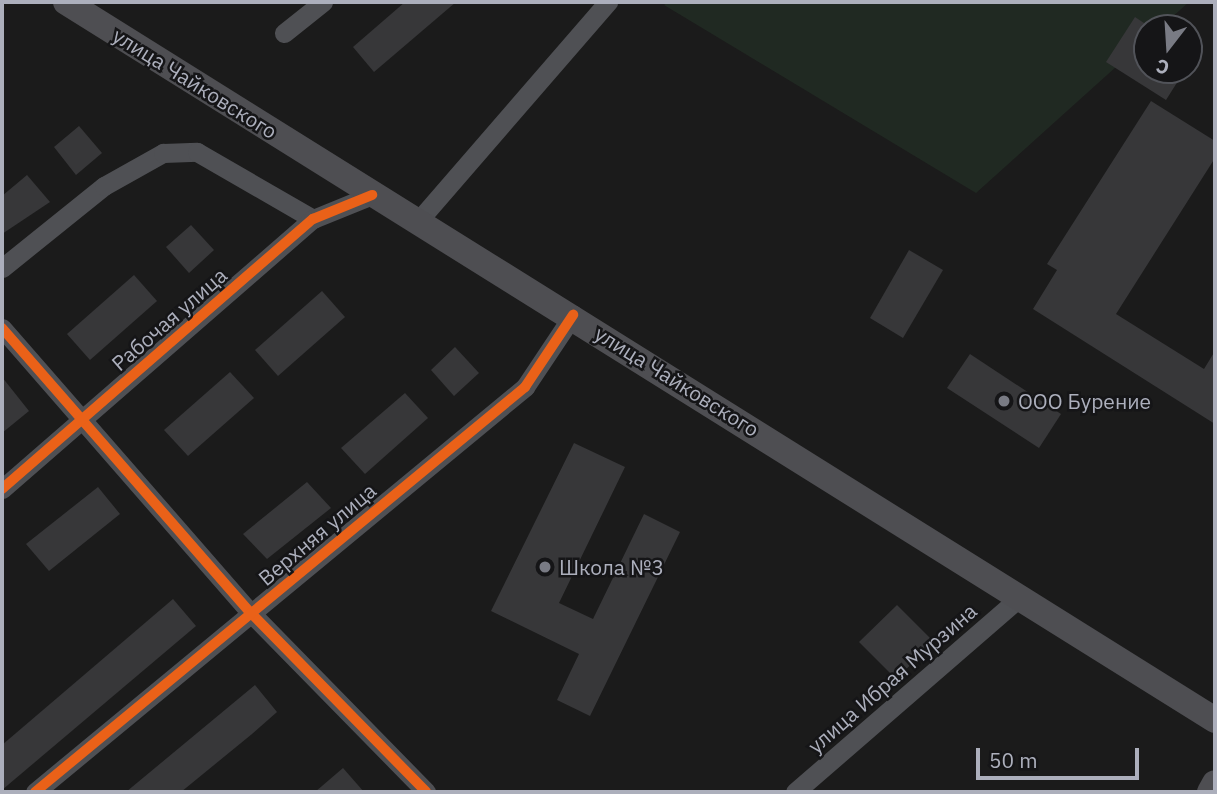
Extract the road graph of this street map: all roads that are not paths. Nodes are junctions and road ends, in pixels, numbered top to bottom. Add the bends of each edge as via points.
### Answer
1 (66, 2) edge
2 (323, 2) edge
3 (608, 2) edge
4 (284, 33) dead end
5 (372, 195) junction
6 (313, 219) junction
7 (419, 220) junction
8 (2, 268) edge
9 (573, 315) junction
10 (2, 328) edge
11 (85, 418) junction
12 (2, 489) edge
13 (1019, 598) junction
14 (251, 613) junction
15 (1215, 720) edge
16 (1215, 783) edge
17 (421, 791) edge
18 (35, 792) edge
19 (795, 792) edge
20 (1210, 792) edge

1 - 5 main road, улица Чайковского
2 - 4 street
3 - 7 street
5 - 6 street, Рабочая улица
5 - 7 main road, улица Чайковского
6 - 8 street via 197,152 163,153 104,186
6 - 11 street, Рабочая улица
7 - 9 main road, улица Чайковского
9 - 13 main road, улица Чайковского
9 - 14 street, Верхняя улица via 525,387
10 - 11 street
11 - 12 street, Рабочая улица
11 - 14 street
13 - 15 main road, улица Чайковского
13 - 19 street, улица Ибрая Мурзина
14 - 17 street
14 - 18 street, Верхняя улица
16 - 20 main road

